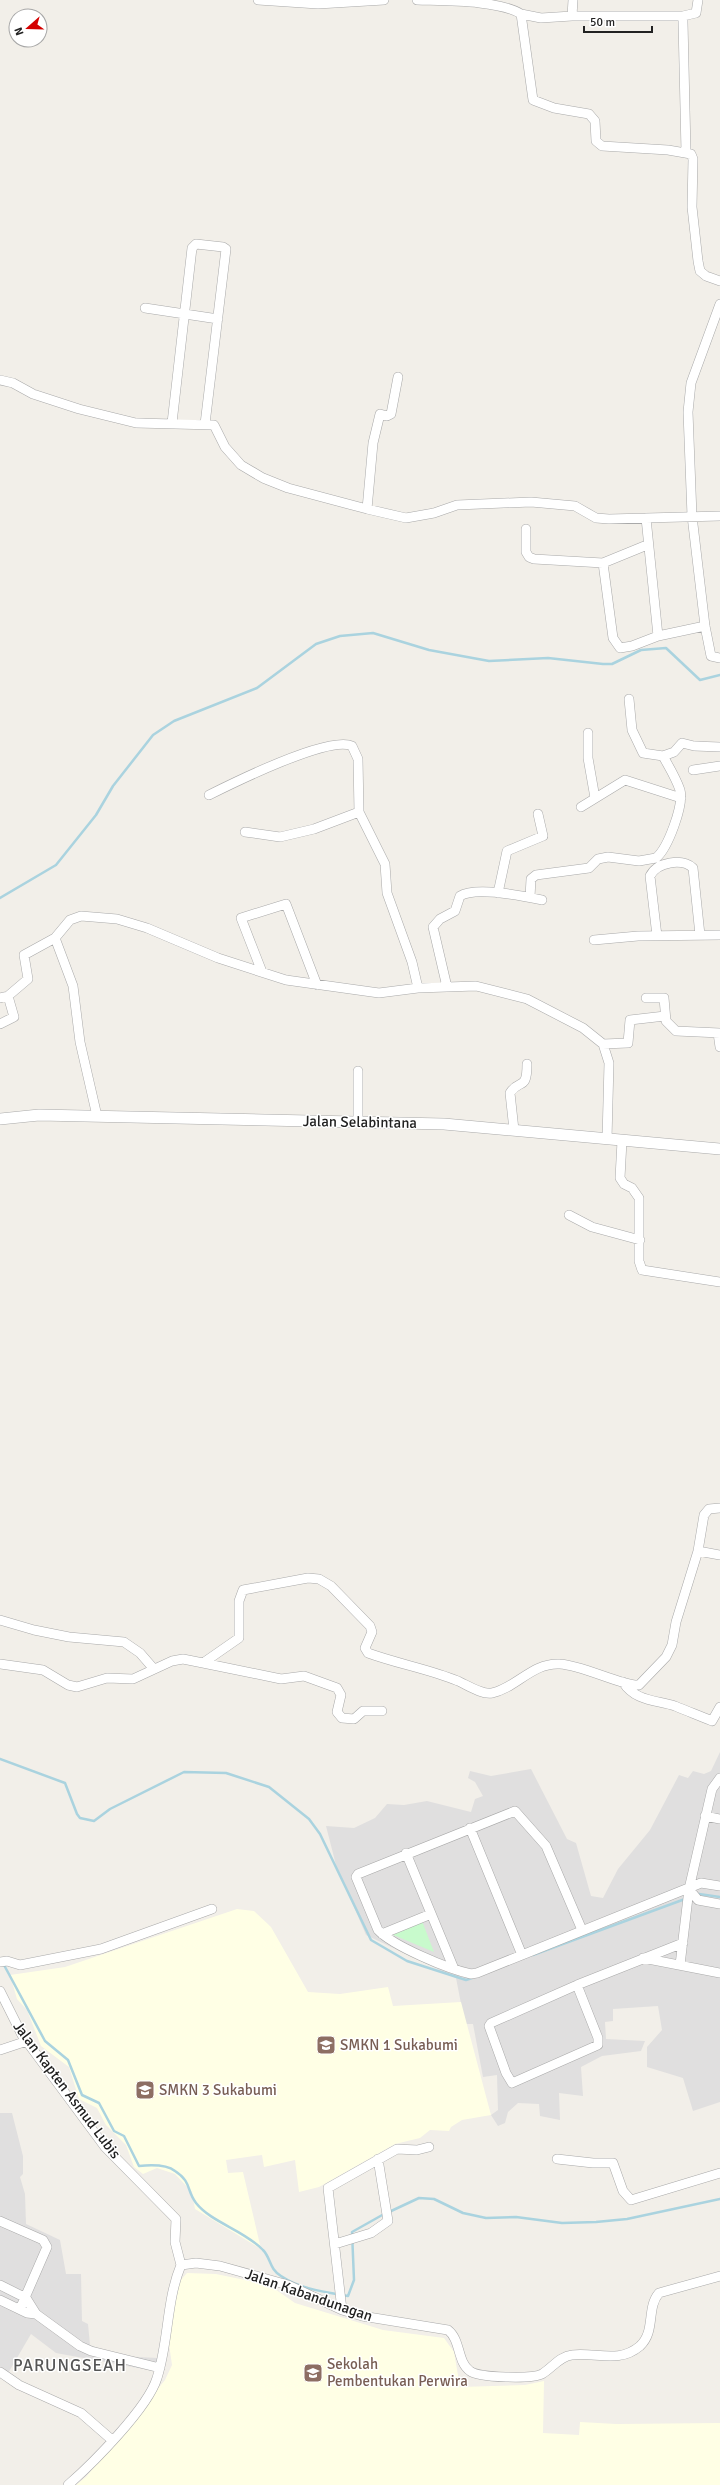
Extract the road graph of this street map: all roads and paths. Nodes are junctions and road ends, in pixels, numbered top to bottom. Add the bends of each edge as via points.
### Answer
1 (258, 0) edge
2 (384, 0) edge
3 (417, 0) edge
4 (573, 0) edge
5 (698, 0) edge
6 (496, 2) edge
7 (521, 14) junction
8 (572, 16) junction
9 (683, 16) junction
10 (686, 152) junction
11 (720, 281) edge
12 (720, 304) edge
13 (145, 308) dead end
14 (186, 314) junction
15 (218, 319) junction
16 (398, 377) dead end
17 (0, 380) edge
18 (172, 422) junction
19 (205, 424) junction
20 (367, 509) junction
21 (692, 516) junction
22 (720, 516) edge
23 (646, 518) junction
24 (526, 529) dead end
25 (647, 545) junction
26 (603, 563) junction
27 (705, 626) junction
28 (658, 636) junction
29 (720, 658) edge
30 (629, 699) dead end
31 (588, 733) dead end
32 (720, 747) edge
33 (663, 756) junction
34 (720, 766) edge
35 (693, 770) dead end
36 (209, 794) dead end
37 (595, 798) junction
38 (681, 798) junction
39 (581, 807) dead end
40 (359, 812) junction
41 (538, 814) dead end
42 (244, 832) dead end
43 (498, 893) junction
44 (530, 897) junction
45 (542, 900) dead end
46 (700, 935) junction
47 (720, 935) edge
48 (657, 936) junction
49 (55, 938) junction
50 (594, 940) dead end
51 (262, 972) junction
52 (317, 985) junction
53 (448, 987) junction
54 (418, 988) junction
55 (4, 997) edge
56 (646, 998) dead end
57 (665, 1016) junction
58 (0, 1024) edge
59 (719, 1033) edge
60 (604, 1044) junction
61 (720, 1047) edge
62 (527, 1064) dead end
63 (358, 1071) dead end
64 (97, 1116) junction
65 (0, 1119) edge
66 (358, 1122) junction
67 (514, 1130) junction
68 (607, 1139) junction
69 (622, 1141) junction
70 (720, 1149) edge
71 (569, 1215) dead end
72 (640, 1240) junction
73 (720, 1282) edge
74 (720, 1508) edge
75 (698, 1551) junction
76 (720, 1555) edge
77 (0, 1620) edge
78 (204, 1662) junction
79 (0, 1664) edge
80 (153, 1668) junction
81 (623, 1682) junction
82 (720, 1706) edge
83 (382, 1711) dead end
84 (720, 1778) edge
85 (705, 1816) junction
86 (720, 1819) edge
87 (470, 1828) junction
88 (406, 1853) junction
89 (720, 1886) edge
90 (689, 1889) junction
91 (720, 1904) edge
92 (212, 1909) dead end
93 (431, 1914) junction
94 (582, 1930) junction
95 (382, 1934) junction
96 (682, 1943) junction
97 (522, 1955) junction
98 (643, 1958) junction
99 (0, 1962) edge
100 (680, 1965) junction
101 (454, 1969) junction
102 (720, 1973) edge
103 (577, 1985) junction
104 (0, 1991) edge
105 (3, 2004) edge
106 (27, 2041) junction
107 (0, 2050) edge
108 (429, 2147) dead end
109 (378, 2159) junction
110 (557, 2159) dead end
111 (720, 2173) edge
112 (0, 2221) edge
113 (335, 2244) junction
114 (181, 2265) junction
115 (720, 2276) edge
116 (0, 2285) edge
117 (26, 2298) junction
118 (0, 2300) edge
119 (20, 2310) junction
120 (342, 2310) junction
121 (36, 2314) junction
122 (160, 2368) junction
123 (0, 2372) edge
124 (112, 2440) junction
125 (68, 2485) edge

1 - 2 street via 318,4
3 - 6 street
4 - 8 street
5 - 9 street via 696,13
6 - 7 street
7 - 8 street via 541,18
7 - 10 street via 533,100 541,105 592,115 595,121 596,141 602,146
8 - 9 street
9 - 10 street
10 - 11 street via 691,154 693,159 692,207 700,271
12 - 21 street via 691,384 688,412
13 - 14 street
14 - 15 street
14 - 15 street via 192,246 196,244 220,247 225,248 226,252
14 - 18 street
15 - 19 street
16 - 20 street via 390,414 380,414 376,431
17 - 18 street via 79,409 136,423
18 - 19 street
19 - 20 street via 214,425 225,447 242,465 263,478 288,488
20 - 23 street via 406,518 434,513 457,505 531,502 575,506 596,518
21 - 22 street
21 - 23 street
21 - 27 street
23 - 25 street
24 - 26 street via 526,552 529,557
25 - 26 street
25 - 28 street
26 - 28 street via 613,638 617,647 623,649
27 - 28 street
27 - 29 street via 711,656
30 - 33 street via 632,730 643,753
31 - 37 street via 588,758
32 - 33 street via 682,743 674,752
33 - 38 street via 680,789
34 - 35 street
36 - 40 street via 311,751 344,743 352,746 358,759
37 - 38 street via 625,780
37 - 39 street
38 - 44 street via 665,847 656,858 639,861 608,856 598,859 589,868 536,875 531,879
40 - 42 street via 314,829 280,837
40 - 54 street via 386,864 387,893 412,962
41 - 43 street via 543,836 507,851
43 - 44 street
43 - 53 street via 464,894 460,896 455,911 435,923 434,933
44 - 45 street
46 - 47 street
46 - 48 street
46 - 48 street via 693,868 689,864 674,863 657,868 650,876
48 - 50 street
49 - 51 street via 70,920 81,916 117,919
49 - 55 street via 24,955 28,979
49 - 64 street via 73,986 80,1042
51 - 52 street via 286,980
51 - 52 street via 241,918 286,904
52 - 54 street via 379,993
53 - 54 street
53 - 60 street via 476,986 527,999 576,1024
55 - 58 street via 14,1017
56 - 57 street via 664,998
57 - 59 street via 668,1025 676,1031
57 - 60 street via 630,1020 628,1042
59 - 61 street
60 - 68 street via 609,1063
62 - 67 street via 527,1078 524,1084 510,1093
63 - 66 street
64 - 65 street, Jalan Selabintana via 39,1115
64 - 66 street, Jalan Selabintana
66 - 67 street, Jalan Selabintana via 444,1124
67 - 68 street, Jalan Selabintana
68 - 69 street, Jalan Selabintana
69 - 70 street, Jalan Selabintana
69 - 72 street via 620,1178 639,1198
71 - 72 street via 592,1227
72 - 73 street via 639,1261 642,1270
74 - 75 street via 707,1510
75 - 76 street
75 - 81 street via 669,1652 639,1685
77 - 80 street via 69,1637 124,1642 136,1649
78 - 80 street via 178,1659
78 - 81 street via 239,1638 239,1601 243,1590 314,1578 331,1586 370,1626 371,1635 365,1648 368,1653 441,1675 486,1694 496,1692 546,1665 558,1663 589,1669
78 - 83 street via 281,1679 304,1676 337,1688 342,1695 337,1712 342,1718 354,1719 363,1711
79 - 80 street via 43,1670 68,1685 77,1686 107,1678 133,1679
81 - 82 street via 633,1694 672,1705 712,1721
84 - 85 street via 713,1786
85 - 86 street
85 - 90 street
87 - 88 street
87 - 94 street via 512,1811 516,1812 546,1846
87 - 97 street
88 - 93 street
88 - 95 street via 356,1877
89 - 90 street via 701,1883
90 - 91 street via 698,1900
90 - 94 street
90 - 96 street
92 - 99 street via 101,1949 20,1965
93 - 95 street
93 - 101 street
94 - 97 street
95 - 101 street via 400,1946
96 - 98 street
96 - 100 street
97 - 101 street via 477,1973
98 - 100 street
98 - 103 street
100 - 102 street
103 - 103 street via 490,2024 506,2073 512,2082 598,2045 598,2038
104 - 105 street, Jalan Kapten Asmud Lubis
105 - 106 street, Jalan Kapten Asmud Lubis
106 - 107 street
106 - 114 street, Jalan Kapten Asmud Lubis via 105,2147 176,2219 175,2242
108 - 109 street via 417,2150 397,2149
109 - 113 street via 328,2188
109 - 113 street via 388,2221 371,2233
110 - 111 street via 613,2163 623,2191 631,2200
112 - 117 street via 43,2240 46,2244 46,2250
113 - 120 street
114 - 120 street, Jalan Kabandunagan via 196,2263 220,2266 268,2278
114 - 122 street via 170,2306
115 - 120 street, Jalan Kabandunagan via 659,2293 655,2299 648,2334 634,2350 613,2357 572,2355 537,2376 476,2374 464,2366 455,2338 448,2330 374,2319
116 - 117 street
117 - 119 street
117 - 121 street
118 - 119 street
119 - 121 street
121 - 122 street via 85,2348
122 - 124 street via 153,2389 145,2402
123 - 124 street via 19,2385 82,2413
124 - 125 street

